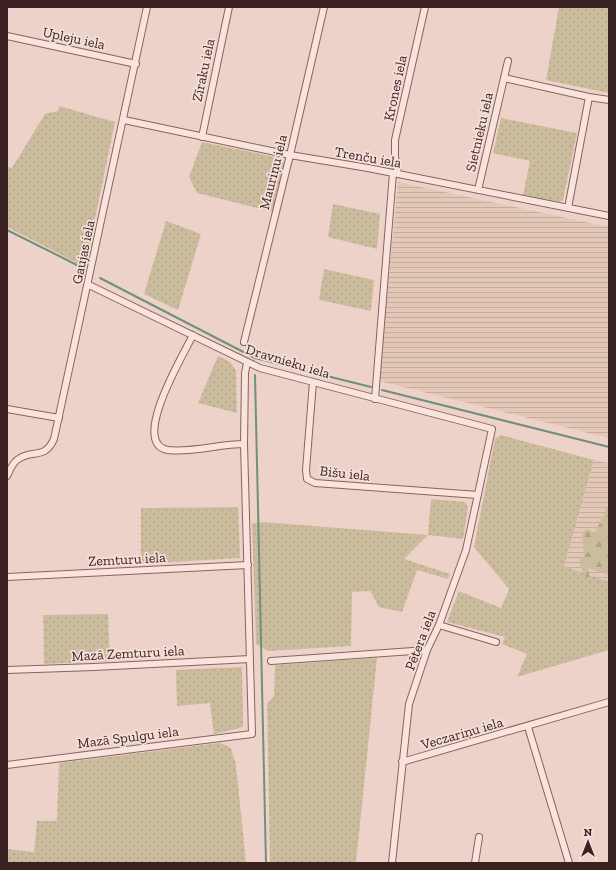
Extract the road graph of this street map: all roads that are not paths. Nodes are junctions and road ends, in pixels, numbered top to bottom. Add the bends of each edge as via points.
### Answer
1 (147, 7) edge
2 (229, 7) edge
3 (324, 7) edge
4 (425, 7) edge
5 (7, 36) edge
6 (508, 61) dead end
7 (136, 64) junction
8 (504, 78) junction
9 (589, 97) junction
10 (609, 100) edge
11 (124, 120) junction
12 (202, 137) junction
13 (290, 155) junction
14 (396, 174) junction
15 (478, 190) junction
16 (568, 208) junction
17 (609, 216) edge
18 (89, 285) junction
19 (193, 335) junction
20 (244, 342) dead end
21 (247, 363) junction
22 (313, 382) junction
23 (375, 399) junction
24 (7, 409) edge
25 (59, 418) junction
26 (492, 429) joint
27 (244, 444) junction
28 (7, 476) edge
29 (478, 495) junction
30 (248, 565) junction
31 (7, 577) edge
32 (439, 625) junction
33 (496, 642) dead end
34 (427, 650) junction
35 (250, 659) junction
36 (271, 661) dead end
37 (7, 670) edge
38 (609, 702) edge
39 (528, 727) junction
40 (402, 762) junction
41 (7, 765) edge
42 (478, 837) dead end
43 (392, 863) edge
44 (475, 863) edge
45 (569, 863) edge

1 - 7 street, Gaujas iela
2 - 12 street, Zīraku iela
3 - 13 street, Mauriņu iela
4 - 14 street, Krones iela via 395,140
5 - 7 street, Upleju iela
6 - 8 street, Sietnieku iela
7 - 11 street, Gaujas iela
8 - 9 street, Sietnieku iela
8 - 15 street, Sietnieku iela
9 - 10 street, Sietnieku iela
9 - 16 street
11 - 12 street, Trenču iela
11 - 18 street, Gaujas iela
12 - 13 street, Trenču iela
13 - 14 street, Trenču iela
13 - 20 street, Mauriņu iela
14 - 15 street, Trenču iela
14 - 23 street, Krones iela
15 - 16 street, Trenču iela
16 - 17 street, Trenču iela
18 - 19 street, Dravnieku iela
18 - 25 street, Gaujas iela
19 - 21 street, Dravnieku iela
19 - 27 street via 158,405 156,441 166,449 178,450
21 - 22 street, Dravnieku iela
21 - 27 street
22 - 23 street, Dravnieku iela
22 - 29 street, Bišu iela via 307,479 315,483
23 - 26 street, Dravnieku iela
24 - 25 street
25 - 28 street, Gaujas iela via 50,448 19,458
26 - 29 street, Pētera iela
27 - 30 street
29 - 32 street, Pētera iela via 466,550
30 - 31 street, Zemturu iela
30 - 35 street
32 - 33 street
32 - 34 street, Pētera iela
34 - 36 street
34 - 40 street, Pētera iela via 409,704
35 - 37 street, Mazā Zemturu iela
35 - 41 street, Mazā Spulgu iela via 252,734
38 - 39 street, Veczariņu iela
39 - 40 street, Veczariņu iela
39 - 45 street
40 - 43 street, Pētera iela
42 - 44 street

